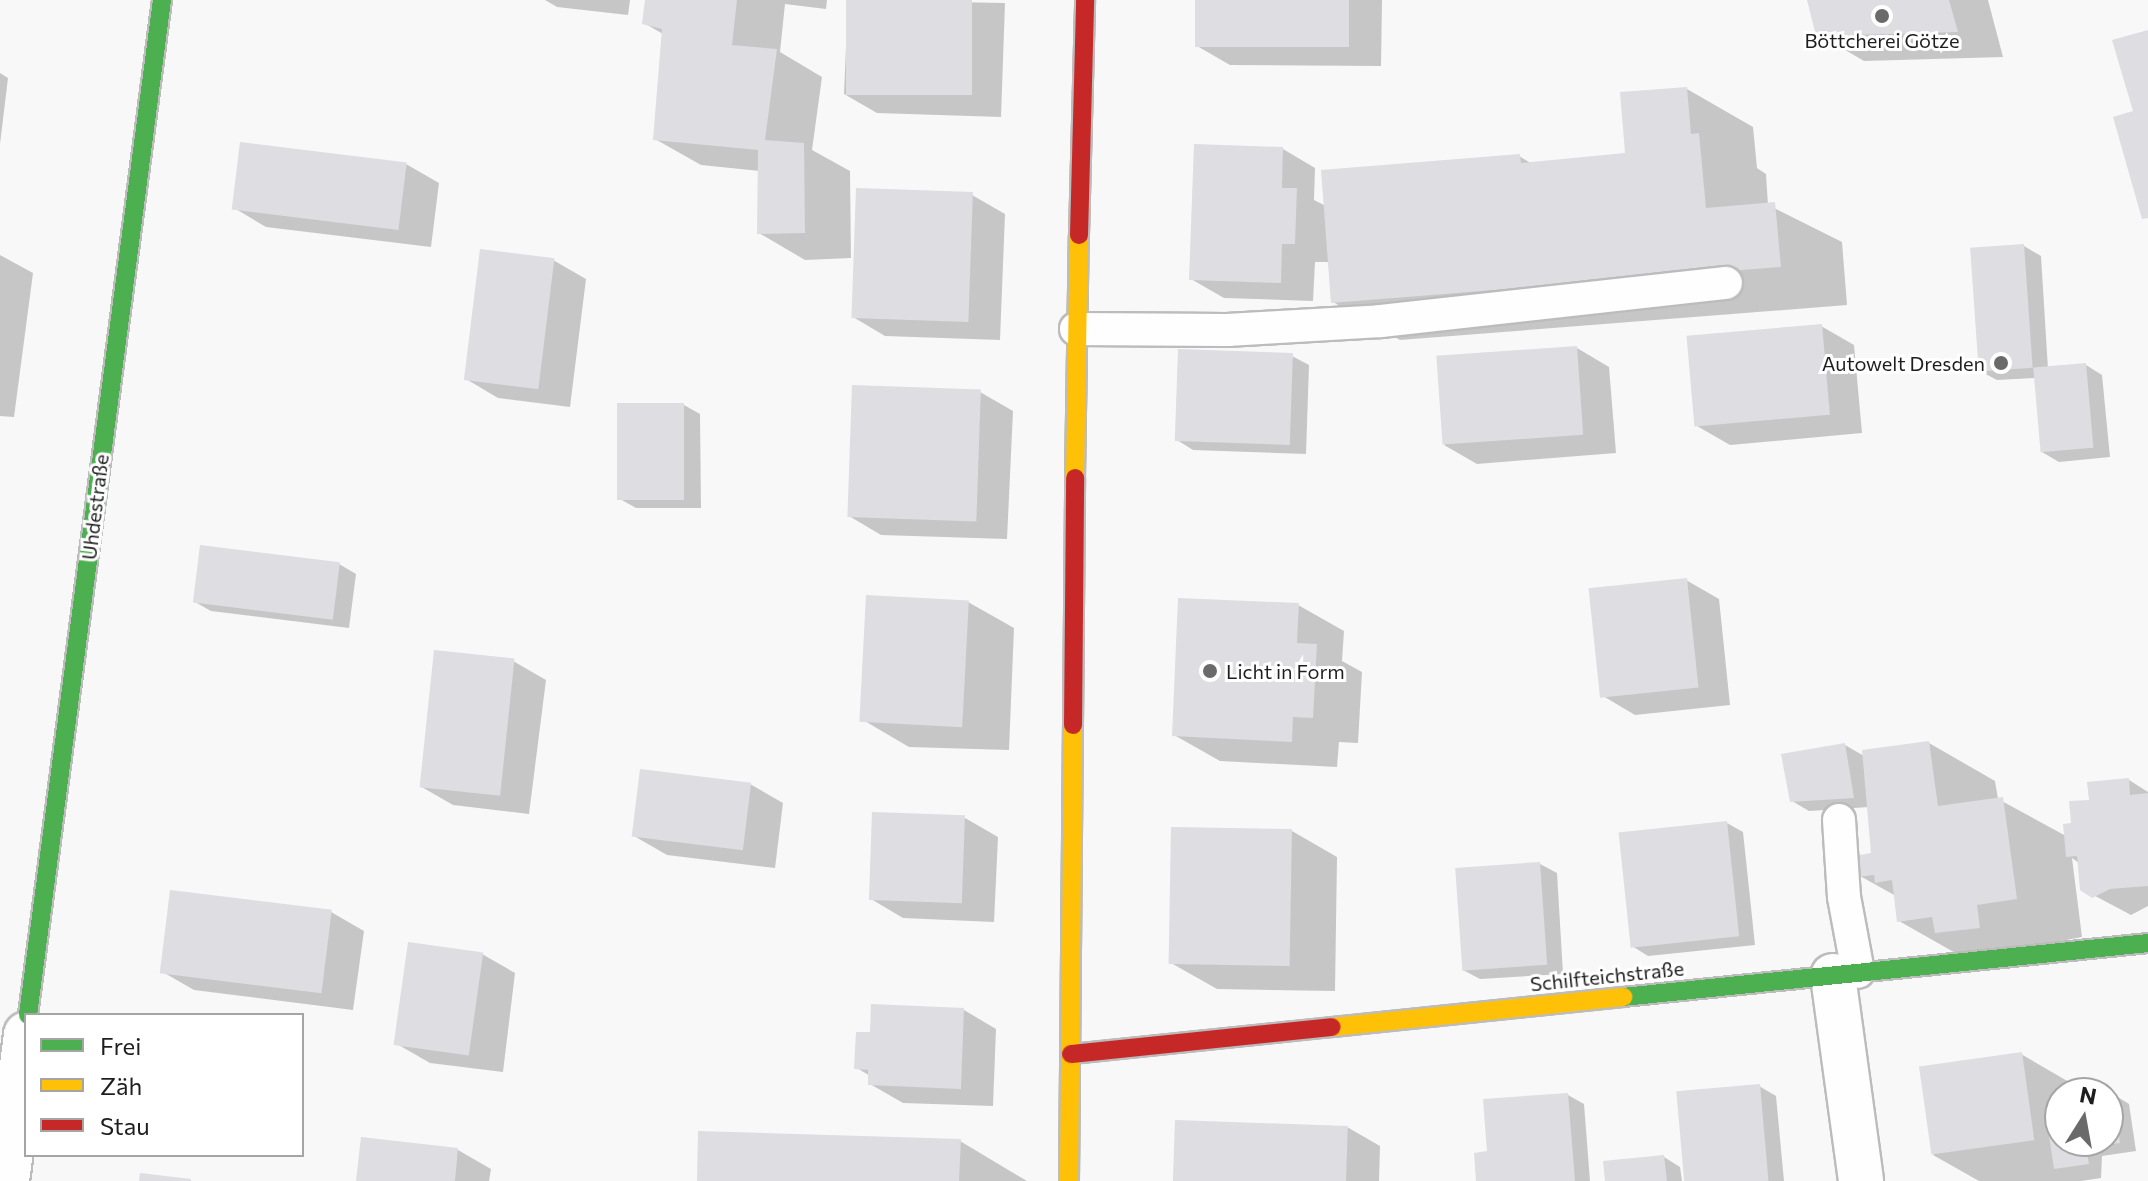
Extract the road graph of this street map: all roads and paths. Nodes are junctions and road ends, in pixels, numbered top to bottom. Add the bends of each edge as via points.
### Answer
1 (162, 0) edge
2 (1085, 0) edge
3 (1726, 283) dead end
4 (1076, 329) junction
5 (1839, 820) dead end
6 (2148, 943) edge
7 (1845, 974) junction
8 (28, 1013) edge
9 (24, 1049) edge
10 (1071, 1054) junction
11 (7, 1181) edge
12 (1069, 1181) edge
13 (1861, 1181) edge

1 - 8 street, Uhdestraße
2 - 4 street
3 - 4 lane via 1381,321 1227,330
4 - 10 street
5 - 7 lane
6 - 7 street, Schilfteichstraße
7 - 10 street, Schilfteichstraße
7 - 13 street
9 - 11 street
10 - 12 street

